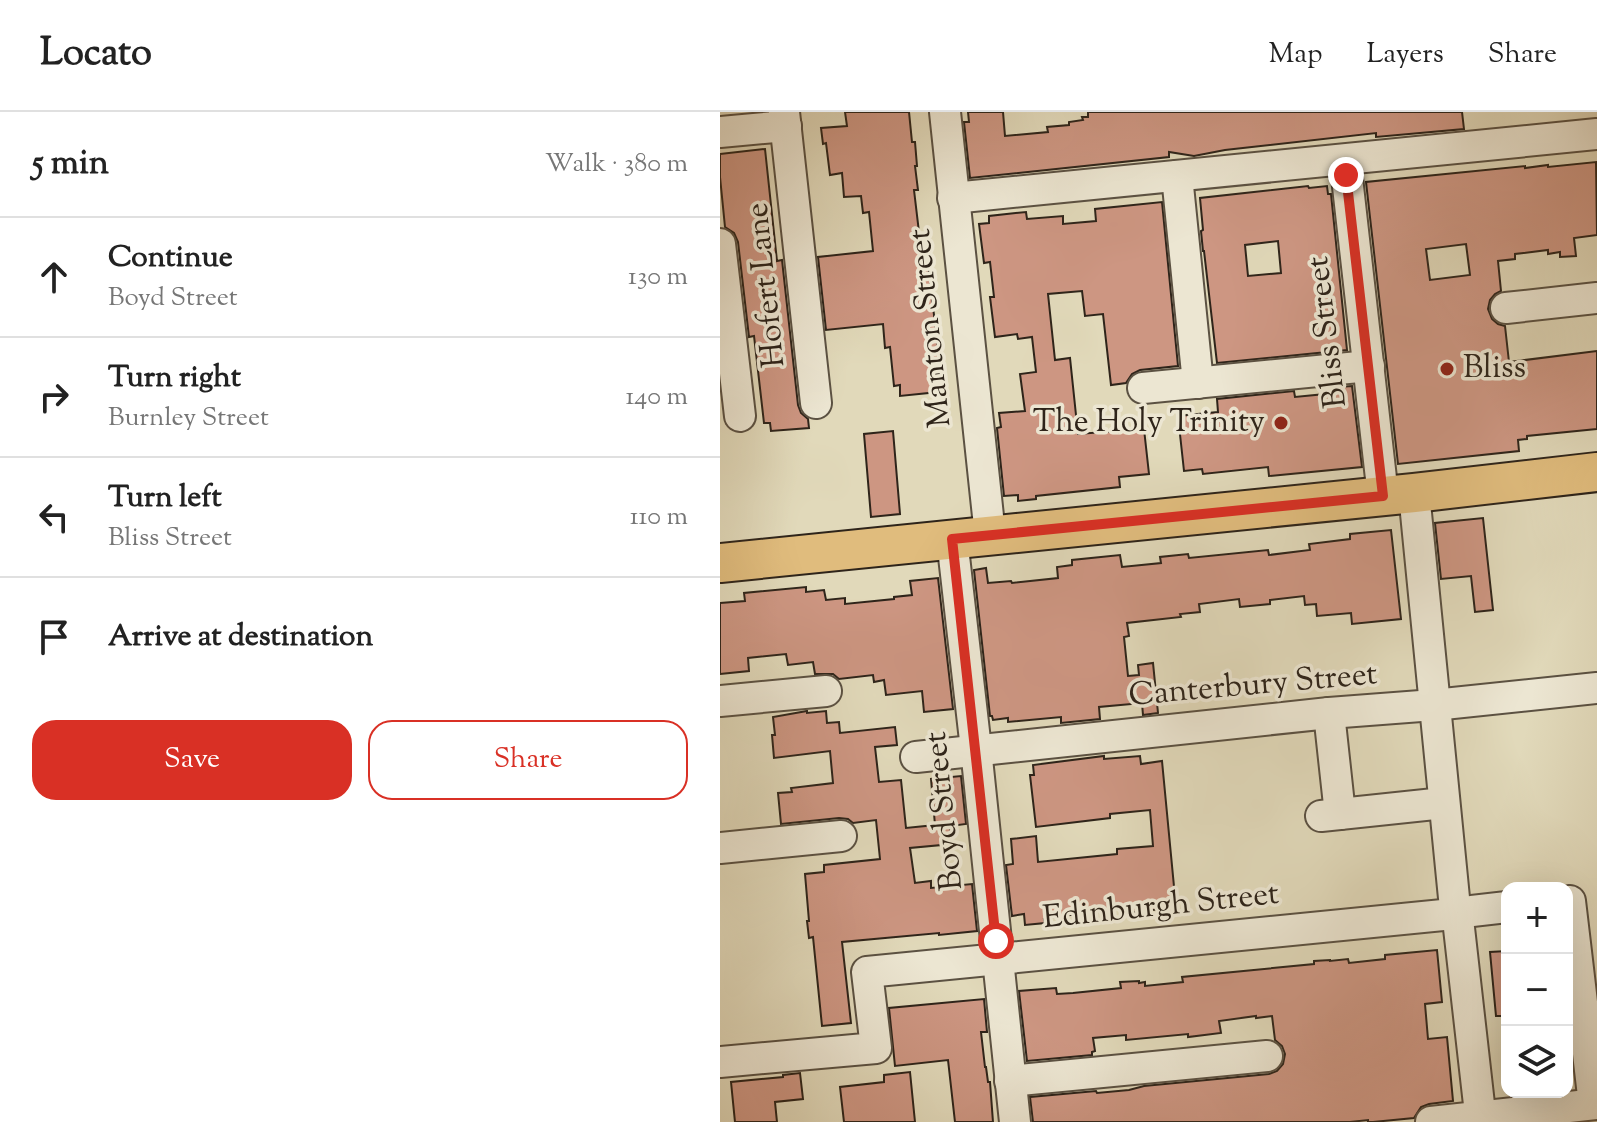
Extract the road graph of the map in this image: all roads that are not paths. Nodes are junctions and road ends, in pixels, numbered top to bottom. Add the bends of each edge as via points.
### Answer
1 (945, 112) edge
2 (785, 119) edge
3 (720, 132) edge
4 (1597, 134) edge
5 (1345, 160) junction
6 (1177, 176) junction
7 (953, 198) junction
8 (720, 244) edge
9 (1597, 298) edge
10 (1506, 308) dead end
11 (1369, 366) junction
12 (1198, 383) junction
13 (1143, 388) dead end
14 (816, 403) dead end
15 (740, 416) dead end
16 (1597, 472) edge
17 (1399, 495) junction
18 (990, 535) junction
19 (952, 539) junction
20 (720, 563) edge
21 (1597, 688) edge
22 (826, 691) dead end
23 (720, 701) edge
24 (1434, 705) junction
25 (1329, 713) junction
26 (976, 749) junction
27 (916, 757) dead end
28 (1444, 803) junction
29 (841, 836) dead end
30 (720, 848) edge
31 (1578, 900) edge
32 (1501, 908) edge
33 (1457, 913) junction
34 (998, 959) junction
35 (1267, 1056) dead end
36 (720, 1062) edge
37 (1010, 1081) junction
38 (1592, 1109) edge
39 (1481, 1119) edge
40 (1015, 1122) edge
41 (1431, 1122) edge

1 - 7 street, Manton Street
2 - 3 street
2 - 14 street, Hofert Lane
4 - 5 street
5 - 6 street
5 - 11 street, Bliss Street
6 - 7 street
6 - 12 street
7 - 18 street, Manton Street
8 - 15 street
9 - 10 street
11 - 12 street
11 - 17 street, Bliss Street
12 - 13 street
16 - 17 main road
17 - 18 main road
17 - 24 street, Bliss Street
18 - 19 main road
19 - 20 main road
19 - 26 street, Boyd Street
21 - 24 street, Canterbury Street
22 - 23 street
24 - 25 street, Canterbury Street
24 - 28 street, Bliss Street
25 - 26 street, Canterbury Street
25 - 28 street via 1330,815
26 - 27 street, Canterbury Street
26 - 34 street, Boyd Street
28 - 33 street, Bliss Street
29 - 30 street
31 - 38 street
32 - 33 street, Edinburgh Street
33 - 34 street, Edinburgh Street
33 - 39 street, Bliss Street
34 - 36 street, Edinburgh Street via 867,972 876,1048
34 - 37 street, Boyd Street
35 - 37 street
37 - 40 street, Boyd Street
38 - 39 street
39 - 41 street

